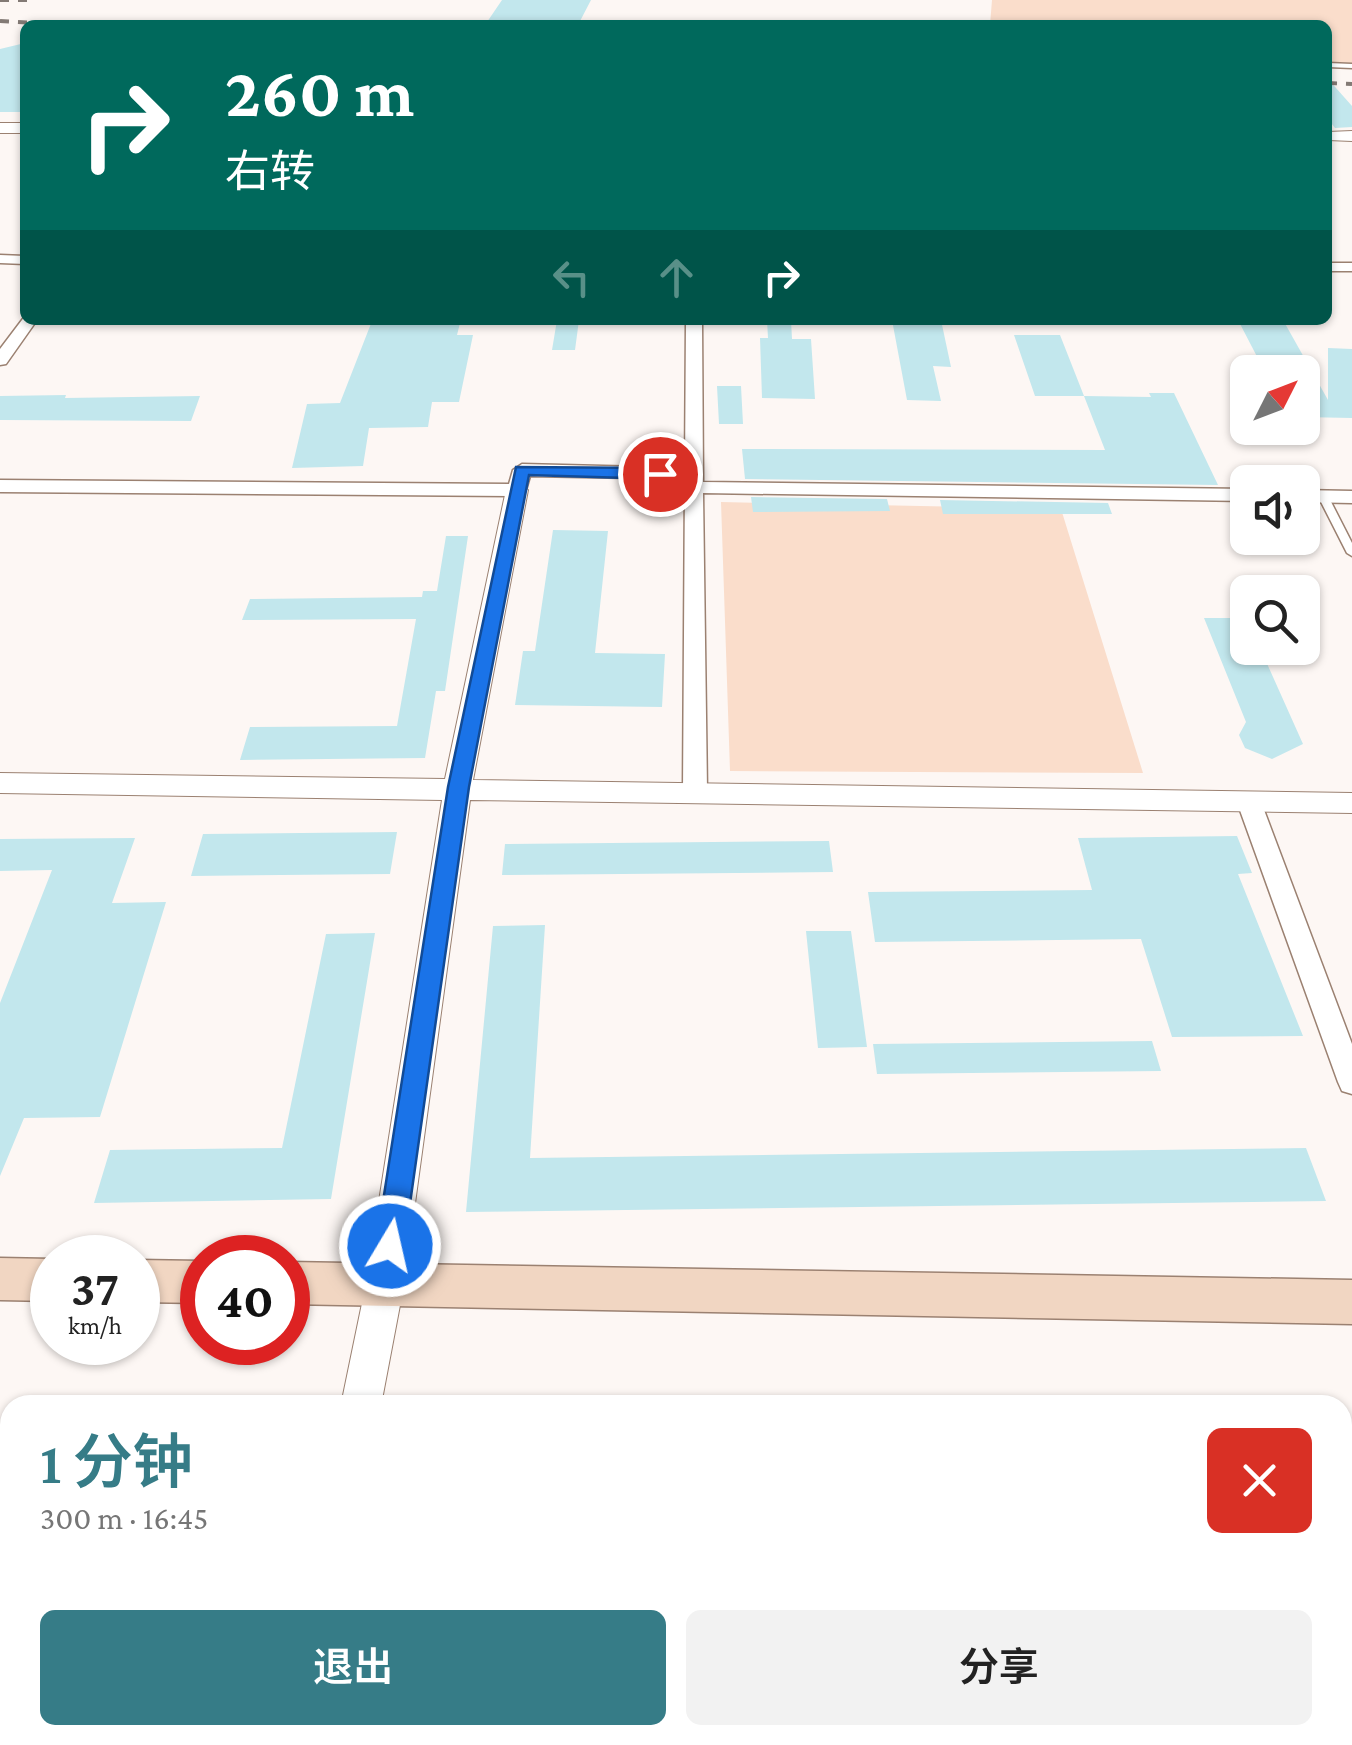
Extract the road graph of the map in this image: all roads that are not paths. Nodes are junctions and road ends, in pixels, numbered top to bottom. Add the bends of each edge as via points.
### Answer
1 (25, 325) edge
2 (694, 325) edge
3 (0, 360) edge
4 (694, 481) junction
5 (0, 486) edge
6 (517, 490) junction
7 (1230, 495) edge
8 (1320, 496) edge
9 (1352, 497) edge
10 (1320, 506) edge
11 (1352, 553) edge
12 (0, 783) edge
13 (458, 787) junction
14 (695, 791) junction
15 (1249, 802) junction
16 (1352, 803) edge
17 (1352, 1082) edge
18 (0, 1279) edge
19 (30, 1280) edge
20 (310, 1283) edge
21 (384, 1284) junction
22 (1352, 1302) edge
23 (363, 1395) edge

1 - 3 street
2 - 4 street
4 - 6 street via 522,470
4 - 7 street
4 - 14 street
5 - 6 street
6 - 13 street
8 - 9 street
10 - 11 lane
12 - 13 street
13 - 14 street
13 - 21 street
14 - 15 street
15 - 16 street
15 - 17 street
18 - 19 main road
20 - 21 main road
21 - 22 main road
21 - 23 street

